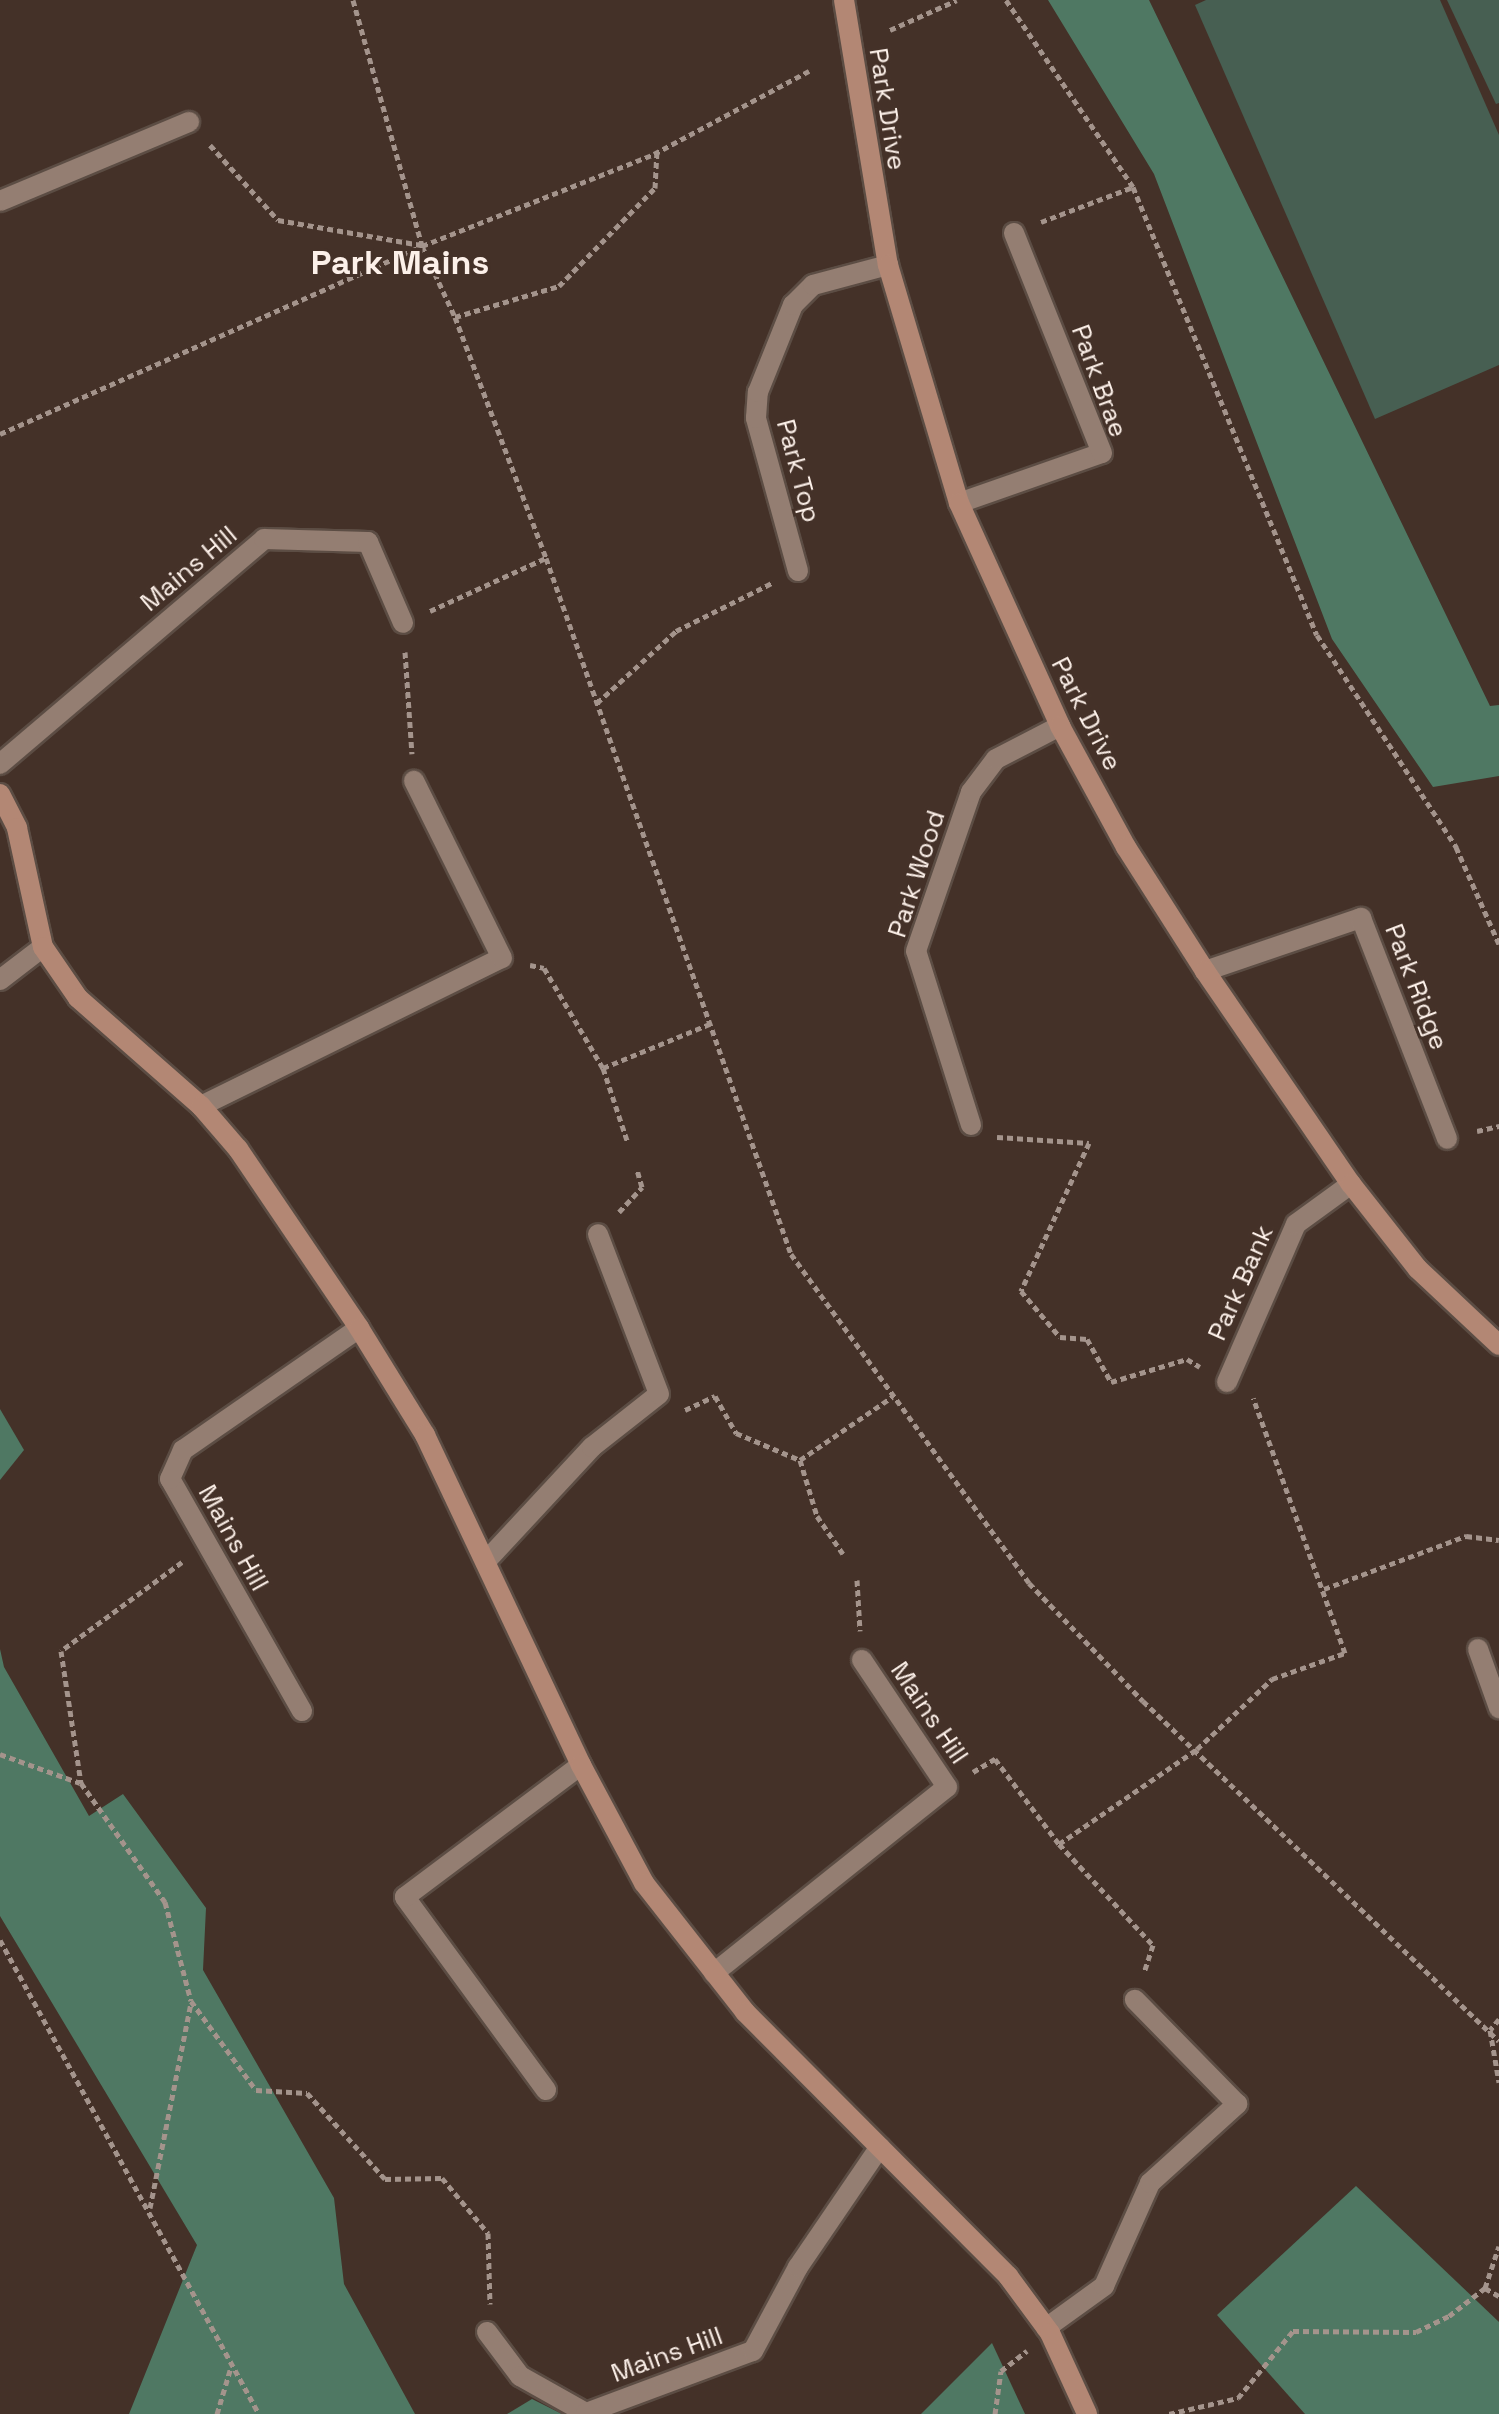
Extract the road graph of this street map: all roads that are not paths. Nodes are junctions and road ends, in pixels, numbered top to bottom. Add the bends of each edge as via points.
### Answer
1 (844, 0) edge
2 (189, 122) road end
3 (0, 201) edge
4 (1014, 233) road end
5 (888, 265) junction
6 (959, 503) junction
7 (798, 571) road end
8 (403, 623) road end
9 (1060, 726) junction
10 (0, 764) edge
11 (414, 781) road end
12 (0, 794) edge
13 (43, 947) junction
14 (1205, 971) junction
15 (0, 980) edge
16 (201, 1106) junction
17 (971, 1125) road end
18 (1447, 1139) dead end
19 (1351, 1184) junction
20 (598, 1234) road end
21 (359, 1328) junction
22 (1499, 1345) edge
23 (1227, 1382) road end
24 (487, 1560) junction
25 (1478, 1649) dead end
26 (862, 1660) road end
27 (1499, 1708) edge
28 (302, 1711) dead end
29 (581, 1765) junction
30 (714, 1973) junction
31 (1135, 2000) road end
32 (546, 2090) dead end
33 (880, 2147) junction
34 (1048, 2331) junction
35 (487, 2332) road end
36 (1087, 2414) edge

1 - 5 street, Park Drive
2 - 3 street
4 - 6 street, Park Brae via 1102,453
5 - 6 street, Park Drive
5 - 7 street, Park Top via 813,285 793,305 758,392 756,418
6 - 9 street, Park Drive
8 - 10 street, Mains Hill via 368,542 264,539
9 - 14 street, Park Drive via 1126,847
9 - 17 street, Park Wood via 996,759 971,792 916,951
11 - 16 street via 502,958
12 - 13 street via 17,828
13 - 15 street
13 - 16 street via 78,998
14 - 18 street, Park Ridge via 1361,918
14 - 19 street, Park Drive
16 - 21 street via 238,1149
19 - 22 street, Park Drive via 1418,1269
19 - 23 street, Park Bank via 1296,1224
20 - 24 street via 659,1394 592,1447
21 - 24 street via 425,1435
21 - 28 street, Mains Hill via 183,1450 170,1479
24 - 29 street
25 - 27 street
26 - 30 street, Mains Hill via 947,1787
29 - 30 street via 644,1883
29 - 32 street via 405,1897
30 - 33 street via 745,2012
31 - 34 street via 1237,2104 1150,2183 1104,2286
33 - 34 street via 1008,2276
33 - 35 street, Mains Hill via 798,2267 753,2351 586,2413 520,2376
34 - 36 street

